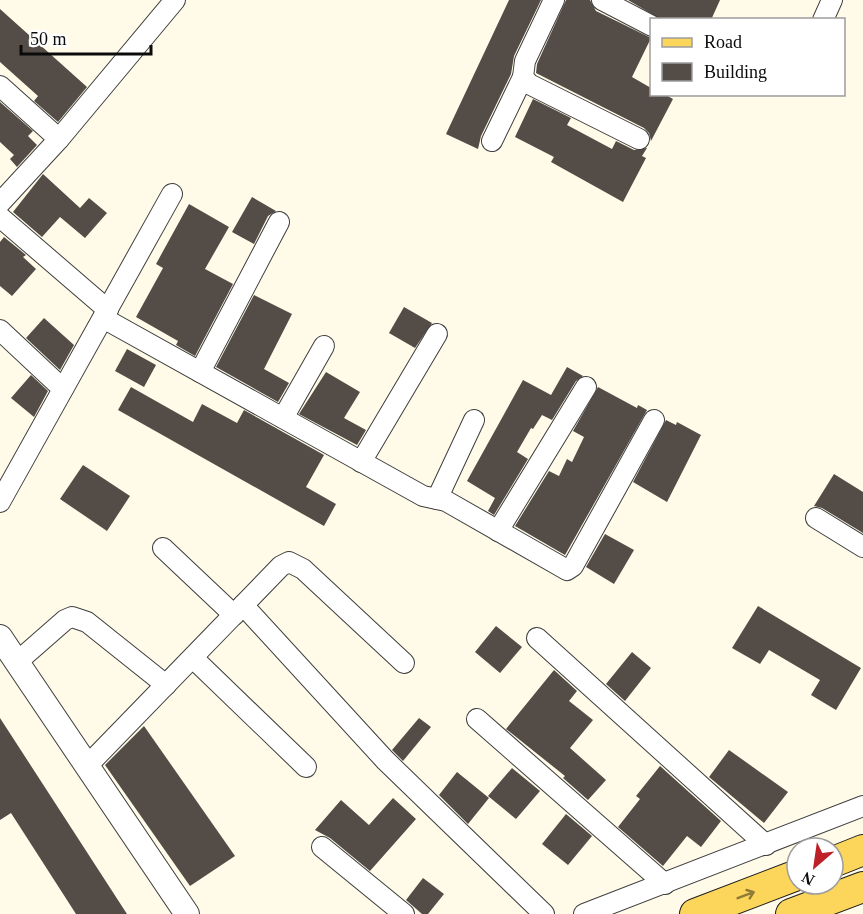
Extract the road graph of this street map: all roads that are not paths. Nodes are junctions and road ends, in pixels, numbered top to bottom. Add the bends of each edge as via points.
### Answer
1 (176, 0) edge
2 (554, 0) edge
3 (602, 0) edge
4 (832, 0) edge
5 (824, 18) edge
6 (650, 25) edge
7 (523, 77) junction
8 (0, 86) edge
9 (59, 139) junction
10 (639, 139) dead end
11 (492, 141) dead end
12 (172, 194) dead end
13 (0, 203) edge
14 (0, 217) edge
15 (279, 222) dead end
16 (105, 314) junction
17 (0, 330) edge
18 (437, 334) dead end
19 (324, 346) dead end
20 (200, 372) junction
21 (586, 387) dead end
22 (63, 389) junction
23 (283, 418) junction
24 (474, 420) dead end
25 (654, 420) dead end
26 (361, 462) junction
27 (437, 499) junction
28 (0, 502) edge
29 (816, 518) dead end
30 (498, 531) junction
31 (863, 547) edge
32 (163, 548) dead end
33 (239, 610) junction
34 (0, 637) edge
35 (537, 638) dead end
36 (193, 658) junction
37 (17, 662) junction
38 (404, 663) dead end
39 (166, 685) junction
40 (477, 719) dead end
41 (87, 766) junction
42 (306, 767) dead end
43 (863, 806) edge
44 (766, 845) junction
45 (322, 847) dead end
46 (863, 850) edge
47 (845, 857) edge
48 (785, 880) edge
49 (665, 884) junction
50 (863, 887) edge
51 (187, 914) edge
52 (404, 914) edge
53 (544, 914) edge
54 (584, 914) edge
55 (695, 914) edge
56 (791, 914) edge

1 - 9 street
2 - 7 street via 525,61
3 - 6 street
4 - 5 street
7 - 10 street via 529,84
7 - 11 street
8 - 9 street
9 - 13 street
12 - 16 street
14 - 16 street
15 - 20 street
16 - 20 street
16 - 22 street
17 - 22 street
18 - 26 street
19 - 23 street
20 - 23 street
21 - 30 street
22 - 28 street
23 - 26 street
24 - 27 street
25 - 30 street via 570,569 564,570
26 - 27 street via 423,496
27 - 30 street
29 - 31 street
32 - 33 street
33 - 36 street
33 - 38 street via 281,566 296,564
33 - 53 street via 385,760
34 - 37 street
35 - 44 street
36 - 39 street
36 - 42 street
37 - 39 street via 72,617 87,622
37 - 41 street
39 - 41 street
40 - 49 street
41 - 51 street
43 - 44 street
44 - 49 street
45 - 52 street
46 - 47 main road
55 -> 48 main road
49 - 54 street
50 - 56 main road

